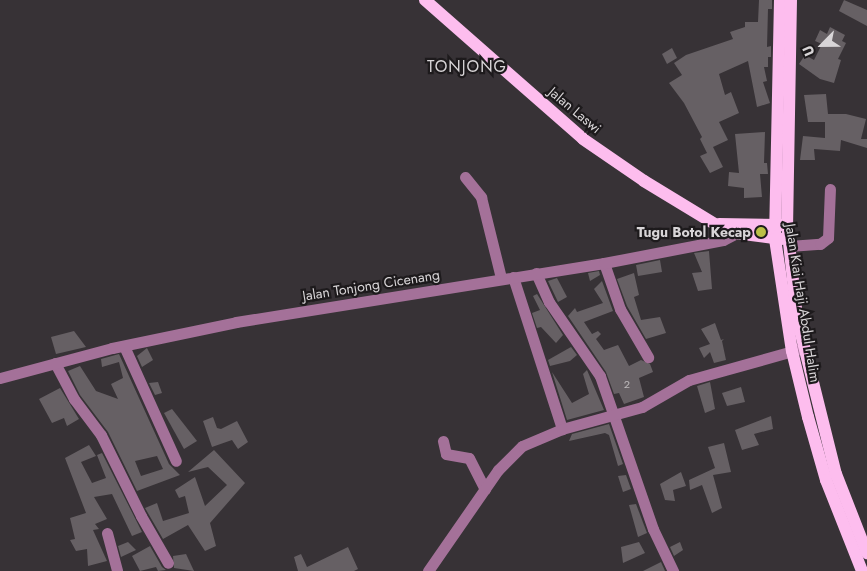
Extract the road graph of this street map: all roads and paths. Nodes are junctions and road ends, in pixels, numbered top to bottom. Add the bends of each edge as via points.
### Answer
1 (425, 0) edge
2 (780, 0) edge
3 (791, 0) edge
4 (465, 177) dead end
5 (830, 189) dead end
6 (741, 230) junction
7 (783, 235) junction
8 (604, 263) junction
9 (536, 273) junction
10 (507, 278) junction
11 (124, 346) junction
12 (798, 349) junction
13 (648, 357) dead end
14 (55, 363) junction
15 (0, 378) edge
16 (614, 414) junction
17 (562, 429) junction
18 (443, 441) dead end
19 (176, 460) dead end
20 (485, 489) junction
21 (107, 533) dead end
22 (867, 554) edge
23 (168, 563) dead end
24 (116, 571) edge
25 (428, 571) edge
26 (673, 571) edge
27 (862, 571) edge

1 - 6 main road, Jalan Laswi via 584,139 644,181 719,224
2 - 7 main road, Jalan Kiai Haji Abdul Halim
3 - 7 main road, Jalan Kiai Haji Abdul Halim
4 - 10 street via 481,197
5 - 7 street via 828,238 820,244
6 - 7 main road, Jalan Laswi
6 - 8 street, Jalan Tonjong Cicenang via 701,245
7 - 12 main road, Jalan Kiai Haji Abdul Halim
8 - 9 street, Jalan Tonjong Cicenang
8 - 13 street via 620,309
9 - 10 street, Jalan Tonjong Cicenang
9 - 16 street via 549,302 600,376
10 - 11 street, Jalan Tonjong Cicenang via 236,322
10 - 17 street
11 - 14 street, Jalan Tonjong Cicenang
11 - 19 street
12 - 16 street via 689,380 659,400
12 - 22 main road, Jalan Kiai Haji Abdul Halim via 836,474
12 - 27 main road, Jalan Kiai Haji Abdul Halim via 826,480
14 - 15 street, Jalan Tonjong Cicenang
14 - 23 street via 74,399 101,435
16 - 17 street
16 - 26 street via 653,529
17 - 20 street via 522,446 498,470
18 - 20 street via 446,454 469,458
20 - 25 street
21 - 24 street

